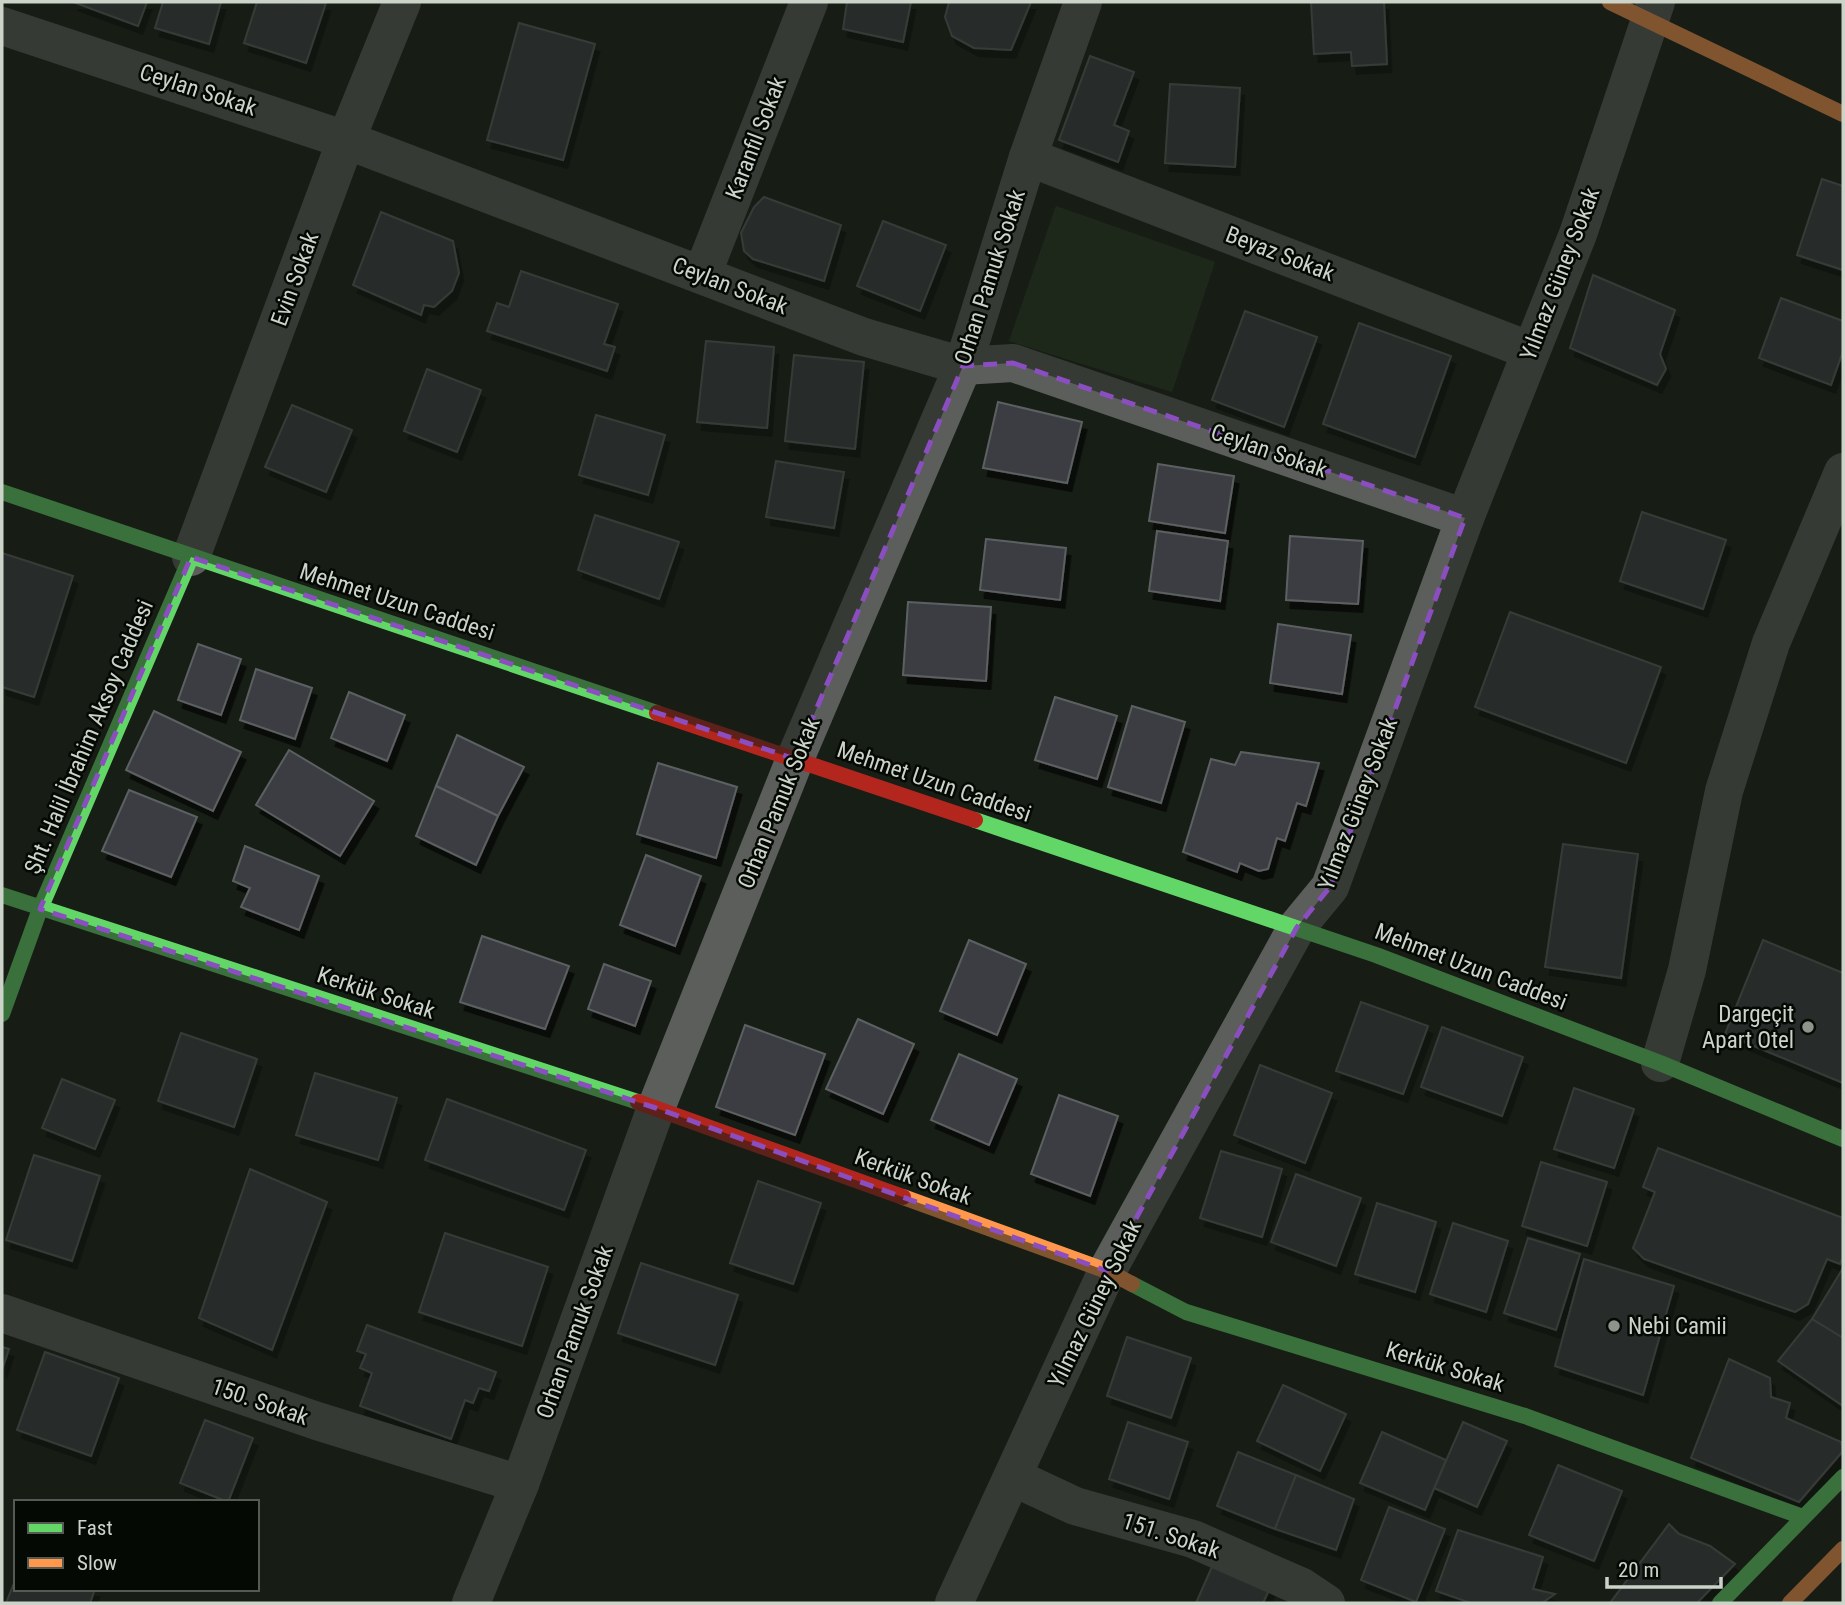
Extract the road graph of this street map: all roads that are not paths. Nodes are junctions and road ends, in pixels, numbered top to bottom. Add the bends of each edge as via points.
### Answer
1 (402, 2) edge
2 (809, 2) edge
3 (1083, 2) edge
4 (1610, 2) edge
5 (1654, 11) edge
6 (22, 20) edge
7 (1843, 114) edge
8 (346, 140) junction
9 (1028, 157) junction
10 (702, 275) junction
11 (1531, 351) junction
12 (963, 366) junction
13 (1843, 472) edge
14 (2, 492) edge
15 (1465, 518) junction
16 (191, 557) junction
17 (795, 759) junction
18 (2, 895) edge
19 (40, 909) junction
20 (1297, 928) junction
21 (2, 1014) edge
22 (1660, 1063) junction
23 (656, 1108) junction
24 (1843, 1139) edge
25 (1107, 1271) junction
26 (2, 1313) edge
27 (1013, 1477) junction
28 (1843, 1477) edge
29 (520, 1484) junction
30 (1802, 1517) junction
31 (1843, 1549) edge
32 (471, 1603) edge
33 (954, 1603) edge
34 (1326, 1603) edge
35 (1720, 1603) edge
36 (1790, 1603) edge

1 - 8 street, Evin Sokak
2 - 10 street, Karanfil Sokak
3 - 9 street, Orhan Pamuk Sokak
4 - 5 street
5 - 7 street
5 - 11 street, Yılmaz Güney Sokak via 1578,234
6 - 8 street, Ceylan Sokak
8 - 10 street, Ceylan Sokak
8 - 16 street, Evin Sokak
9 - 11 street, Beyaz Sokak
9 - 12 street, Orhan Pamuk Sokak
10 - 12 street, Ceylan Sokak via 864,337
11 - 15 street, Yılmaz Güney Sokak
12 - 15 street, Ceylan Sokak via 1013,363
12 - 17 street, Orhan Pamuk Sokak
13 - 22 street via 1771,643 1728,779 1687,970
14 - 16 street, Mehmet Uzun Caddesi
15 - 20 street, Yılmaz Güney Sokak via 1331,887
16 - 17 street, Mehmet Uzun Caddesi
16 - 19 street, Şht. Halil İbrahim Aksoy Caddesi
17 - 20 street, Mehmet Uzun Caddesi
17 - 23 street, Orhan Pamuk Sokak
18 - 19 street, Kerkük Sokak
19 - 21 street, Şht. Halil İbrahim Aksoy Caddesi
19 - 23 street, Kerkük Sokak
20 - 22 street, Mehmet Uzun Caddesi
20 - 25 street, Yılmaz Güney Sokak
22 - 24 street, Mehmet Uzun Caddesi
23 - 25 street, Kerkük Sokak
23 - 29 street, Orhan Pamuk Sokak
25 - 27 street, Yılmaz Güney Sokak
25 - 30 street, Kerkük Sokak via 1186,1312 1525,1416
26 - 29 street, 150. Sokak via 317,1421
27 - 33 street, Yılmaz Güney Sokak
27 - 34 street, 151. Sokak via 1075,1506 1193,1539 1301,1587
28 - 30 street
29 - 32 street, Orhan Pamuk Sokak
30 - 35 street
31 - 36 street

